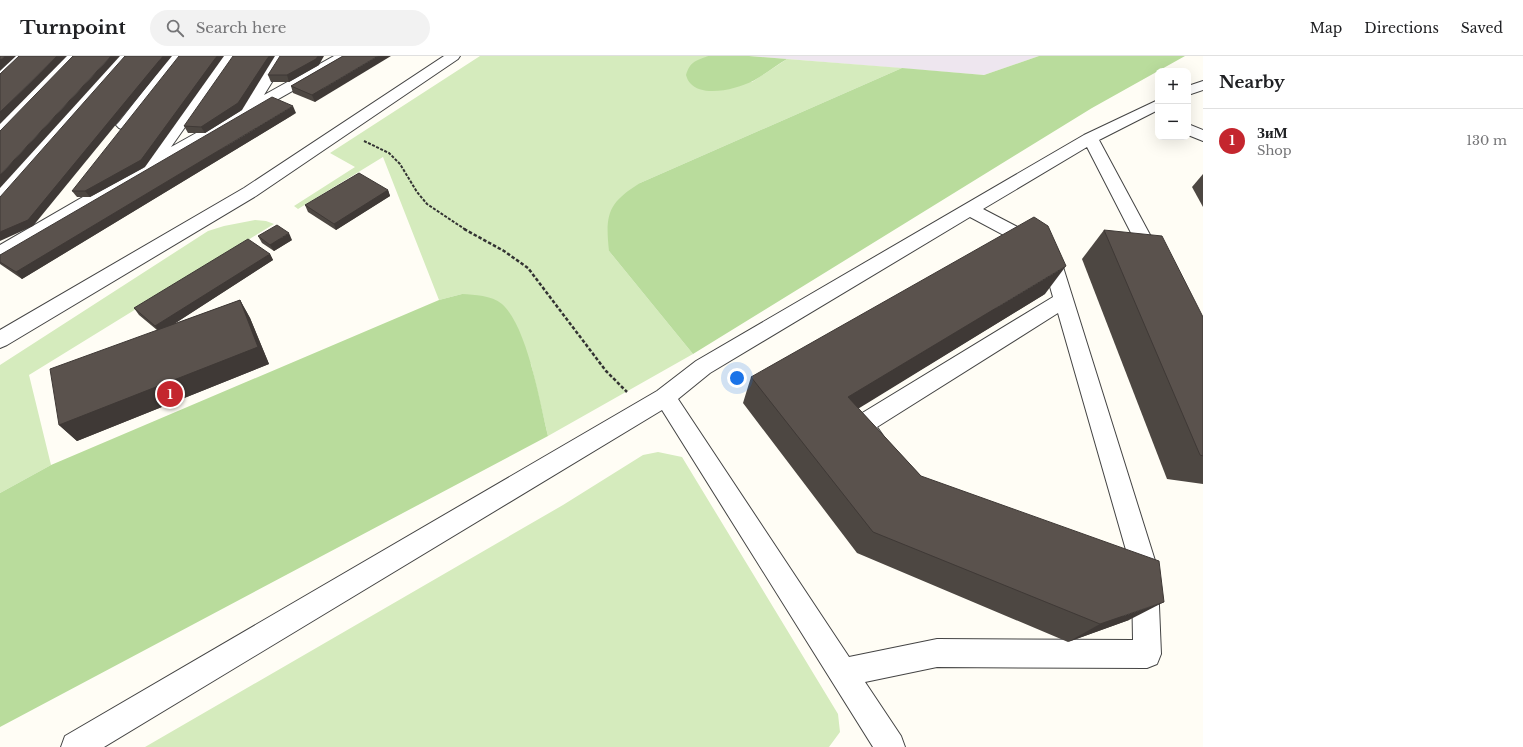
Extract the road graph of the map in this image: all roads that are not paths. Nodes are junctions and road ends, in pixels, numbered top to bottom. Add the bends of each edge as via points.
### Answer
1 (19, 56) edge
2 (72, 56) edge
3 (124, 56) edge
4 (178, 56) edge
5 (228, 56) edge
6 (281, 56) edge
7 (452, 56) edge
8 (341, 57) edge
9 (0, 74) edge
10 (1203, 85) edge
11 (1191, 90) edge
12 (1154, 109) edge
13 (247, 110) junction
14 (0, 129) edge
15 (1191, 130) edge
16 (116, 135) edge
17 (1203, 136) edge
18 (1090, 138) junction
19 (149, 166) junction
20 (68, 196) dead end
21 (0, 197) edge
22 (969, 209) junction
23 (44, 227) junction
24 (0, 253) edge
25 (1161, 272) edge
26 (1064, 300) junction
27 (0, 340) edge
28 (665, 398) junction
29 (888, 452) edge
30 (1107, 554) edge
31 (1144, 567) junction
32 (842, 673) junction
33 (76, 747) edge
34 (890, 747) edge

1 - 9 street
2 - 14 street
3 - 21 street
4 - 16 street
5 - 19 street
6 - 13 street
7 - 27 street via 250,192
8 - 13 street
10 - 11 street
12 - 18 street
13 - 19 street
15 - 17 street
18 - 22 street
18 - 25 street
19 - 23 street
20 - 23 street
22 - 26 street via 1049,251
22 - 28 street via 703,366
23 - 24 street
26 - 29 street via 862,425
26 - 31 street
28 - 32 street
28 - 33 street
30 - 31 street
31 - 32 street via 1148,654 937,653
32 - 34 street

